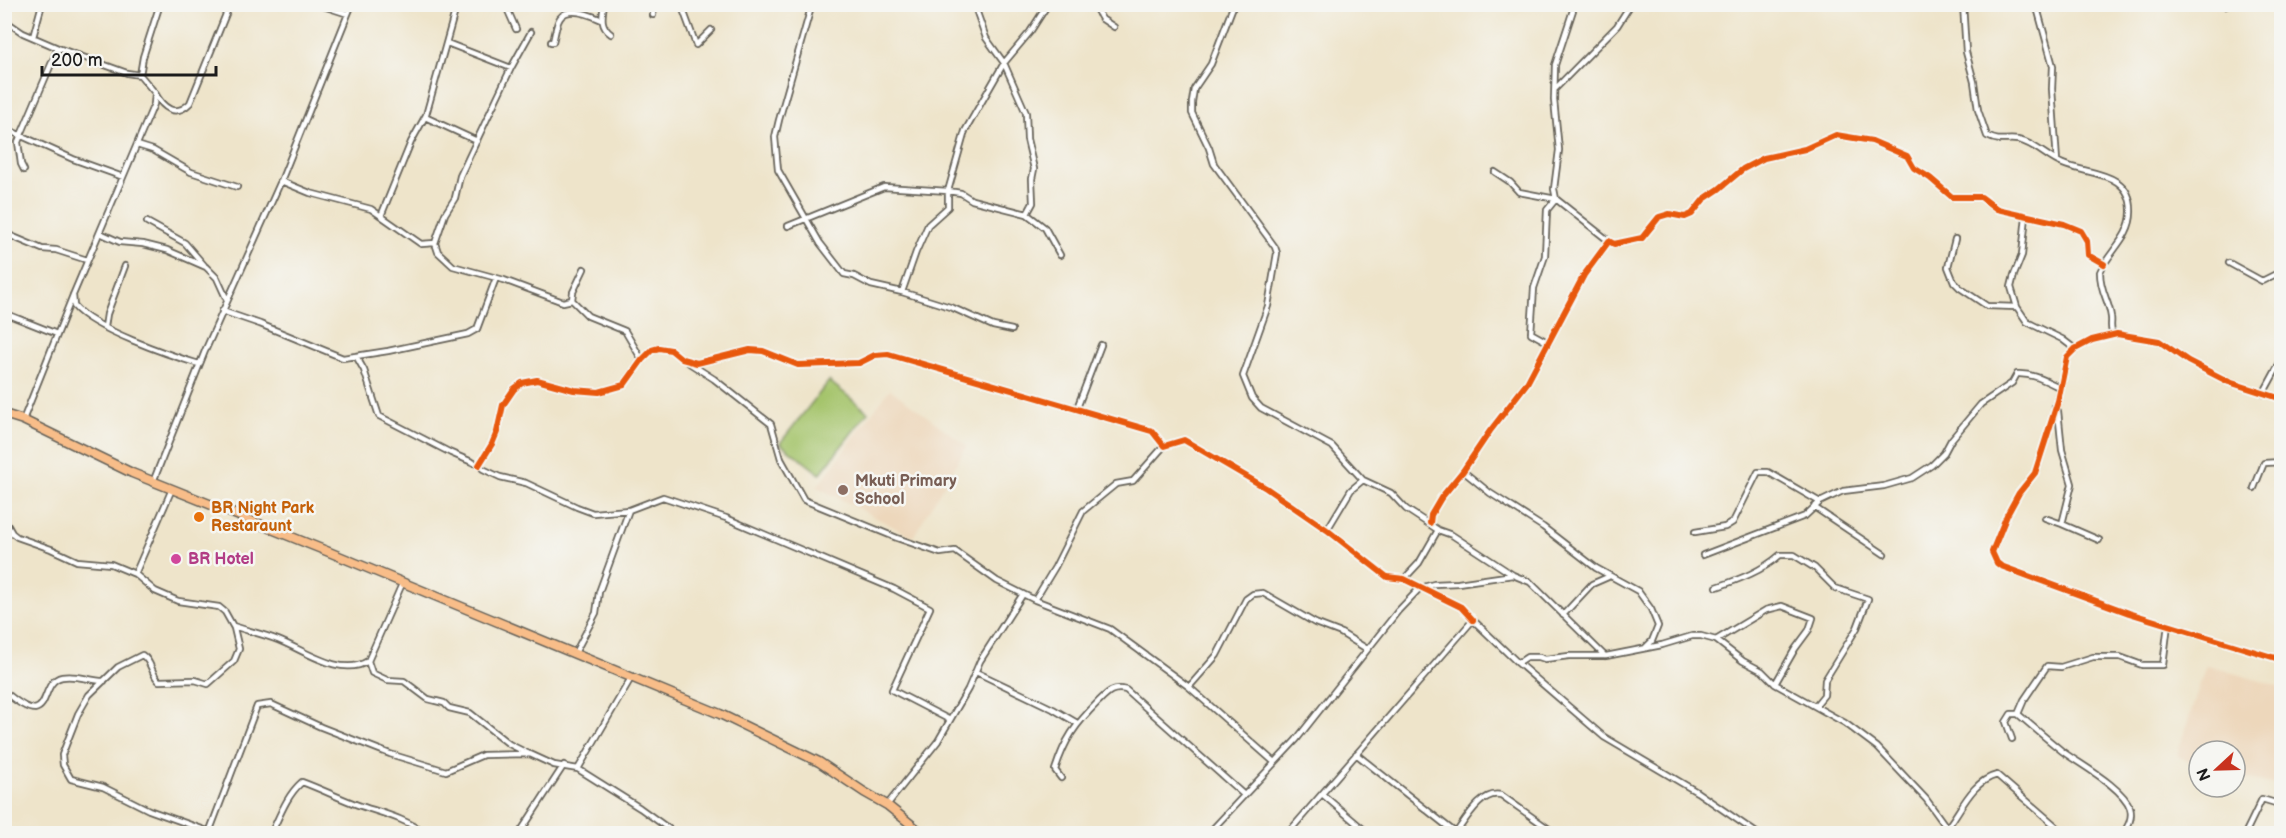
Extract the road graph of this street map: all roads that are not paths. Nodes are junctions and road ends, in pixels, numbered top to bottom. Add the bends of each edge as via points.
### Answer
1 (42, 4) edge
2 (317, 4) edge
3 (352, 4) edge
4 (457, 4) edge
5 (506, 4) edge
6 (604, 4) edge
7 (655, 4) edge
8 (681, 4) edge
9 (812, 4) edge
10 (974, 4) edge
11 (1048, 4) edge
12 (1093, 4) edge
13 (1101, 4) edge
14 (1234, 4) edge
15 (1575, 4) edge
16 (1632, 4) edge
17 (1964, 4) edge
18 (2036, 4) edge
19 (160, 5) edge
20 (228, 9) dead end
21 (348, 14) junction
22 (1099, 14) junction
23 (653, 15) dead end
24 (4, 20) edge
25 (602, 20) junction
26 (1114, 27) dead end
27 (516, 29) dead end
28 (711, 30) dead end
29 (531, 32) dead end
30 (610, 34) dead end
31 (33, 37) junction
32 (551, 42) dead end
33 (447, 43) junction
34 (58, 48) junction
35 (1004, 63) junction
36 (510, 68) junction
37 (140, 75) junction
38 (1554, 89) junction
39 (154, 93) junction
40 (425, 117) junction
41 (4, 128) edge
42 (22, 135) junction
43 (477, 141) junction
44 (137, 145) junction
45 (2057, 161) junction
46 (24, 170) dead end
47 (1495, 172) dead end
48 (123, 177) junction
49 (281, 181) junction
50 (237, 188) dead end
51 (948, 191) junction
52 (1556, 199) junction
53 (1027, 214) junction
54 (381, 216) junction
55 (2026, 216) junction
56 (805, 219) junction
57 (147, 222) dead end
58 (788, 226) dead end
59 (4, 233) edge
60 (100, 233) junction
61 (1955, 239) dead end
62 (1610, 241) junction
63 (435, 243) junction
64 (1060, 255) dead end
65 (87, 261) junction
66 (2229, 263) dead end
67 (2104, 264) junction
68 (125, 266) dead end
69 (206, 267) junction
70 (585, 269) dead end
71 (2282, 271) edge
72 (496, 278) junction
73 (902, 292) junction
74 (73, 295) junction
75 (227, 300) junction
76 (572, 300) junction
77 (2017, 307) junction
78 (222, 311) junction
79 (4, 313) edge
80 (105, 327) junction
81 (1012, 330) dead end
82 (57, 334) junction
83 (2117, 334) junction
84 (1549, 343) junction
85 (1101, 345) dead end
86 (2075, 348) junction
87 (356, 356) junction
88 (682, 359) junction
89 (2282, 359) edge
90 (642, 360) junction
91 (199, 364) junction
92 (2061, 388) junction
93 (2263, 394) junction
94 (2282, 399) edge
95 (2055, 406) junction
96 (1077, 408) junction
97 (4, 414) edge
98 (23, 420) junction
99 (1164, 446) junction
100 (2282, 462) edge
101 (479, 465) junction
102 (1463, 471) junction
103 (1363, 480) junction
104 (153, 482) junction
105 (2254, 488) dead end
106 (172, 489) junction
107 (1820, 502) junction
108 (1814, 507) junction
109 (629, 510) junction
110 (2045, 518) dead end
111 (4, 519) edge
112 (1430, 523) junction
113 (2062, 524) junction
114 (1327, 530) junction
115 (1438, 530) junction
116 (1695, 532) dead end
117 (2099, 540) dead end
118 (1884, 554) dead end
119 (1703, 555) dead end
120 (135, 574) junction
121 (1514, 575) junction
122 (1611, 577) junction
123 (1404, 579) junction
124 (402, 584) junction
125 (1717, 587) dead end
126 (1420, 588) junction
127 (1023, 594) junction
128 (1035, 600) junction
129 (1563, 615) junction
130 (1473, 620) junction
131 (2168, 624) junction
132 (233, 626) junction
133 (1716, 640) junction
134 (1644, 648) junction
135 (1367, 650) junction
136 (575, 654) junction
137 (1606, 656) junction
138 (2282, 660) edge
139 (368, 661) junction
140 (1518, 663) junction
141 (976, 672) junction
142 (631, 678) junction
143 (104, 681) junction
144 (1775, 684) junction
145 (1189, 687) junction
146 (4, 691) edge
147 (1815, 706) junction
148 (2018, 714) junction
149 (950, 720) junction
150 (1077, 723) junction
151 (2012, 739) dead end
152 (530, 754) junction
153 (1356, 754) junction
154 (1274, 762) junction
155 (564, 765) junction
156 (578, 769) junction
157 (1061, 778) dead end
158 (1322, 794) junction
159 (1244, 795) junction
160 (887, 805) junction
161 (2282, 805) edge
162 (1947, 828) junction
163 (210, 830) junction
164 (920, 833) edge
165 (1457, 833) edge
166 (216, 834) edge
167 (271, 834) edge
168 (426, 834) edge
169 (519, 834) edge
170 (676, 834) edge
171 (1208, 834) edge
172 (1287, 834) edge
173 (1369, 834) edge
174 (1556, 834) edge
175 (1758, 834) edge
176 (1942, 834) edge
177 (2065, 834) edge
178 (2123, 834) edge
179 (2245, 834) edge

1 - 31 street
2 - 21 street
3 - 21 street
4 - 33 street
5 - 27 street
6 - 25 street
7 - 23 street
8 - 28 street via 696,45
9 - 56 street via 776,137 778,170
10 - 35 street via 986,38
11 - 35 street
12 - 22 street
13 - 22 street
14 - 103 street via 1210,64 1194,89 1192,113 1217,170 1277,253 1268,306 1243,376 1261,408 1332,446
15 - 38 street via 1555,65
16 - 38 street via 1617,26
17 - 45 street via 1966,52 1987,136 1998,141 2019,140
18 - 45 street via 2053,66
19 - 37 street
20 - 39 street via 190,103 171,110 162,106
21 - 49 street
22 - 26 street
24 - 31 street
25 - 30 street
25 - 32 street via 587,13 567,12
29 - 36 street
31 - 34 street
33 - 36 street
33 - 40 street
34 - 37 street
34 - 42 street
35 - 51 street via 965,131
35 - 53 street via 1026,113 1034,169 1033,203
36 - 43 street
37 - 39 street
38 - 52 street via 1559,150
39 - 44 street via 154,104
40 - 43 street
40 - 54 street
41 - 42 street
42 - 46 street via 18,142
42 - 48 street
43 - 63 street
44 - 48 street
44 - 50 street via 191,172
45 - 67 street via 2113,178 2125,190 2132,212 2129,223 2119,247
47 - 52 street via 1519,192
48 - 60 street
49 - 54 street
49 - 75 street
51 - 53 street
51 - 56 street via 884,187
51 - 73 street via 948,207 928,225
52 - 62 street
52 - 84 street via 1547,210 1545,256 1534,288 1531,318 1531,333
53 - 64 street via 1046,228
54 - 63 street via 421,244
55 - 62 street via 1997,208 1982,197 1952,197 1914,168 1907,156 1872,141 1836,135 1805,150 1764,158 1743,169 1704,199 1692,214 1659,218 1642,238 1614,244
55 - 67 street via 2081,231 2088,255
55 - 77 street via 2022,255 2012,287
56 - 58 street
56 - 73 street via 844,274
57 - 69 street via 185,243
59 - 65 street via 42,249
60 - 65 street
60 - 69 street via 120,242 167,250
61 - 77 street via 1948,267 1954,282 1987,306
62 - 84 street via 1584,275
63 - 72 street via 438,252 453,266
65 - 74 street
66 - 71 street via 2262,281
67 - 83 street via 2101,286 2110,312 2110,328
68 - 80 street
69 - 75 street via 217,278
70 - 76 street
72 - 76 street via 563,302
72 - 87 street via 477,329
73 - 81 street
74 - 80 street via 79,312
74 - 82 street
75 - 78 street
76 - 90 street via 588,316 625,331
77 - 86 street via 2027,322
78 - 87 street via 329,354
78 - 91 street
79 - 82 street
80 - 91 street via 161,353
82 - 98 street
83 - 86 street
83 - 93 street via 2159,341 2187,361
84 - 102 street via 1527,383
85 - 96 street
86 - 92 street via 2067,357
87 - 101 street via 379,416
88 - 90 street via 659,348
88 - 96 street via 698,363 763,351 798,365 859,363 888,354
88 - 127 street via 771,424 781,459 804,500 897,538 940,552 955,551
89 - 93 street
90 - 101 street via 624,385 599,392 537,380 522,383 503,405 497,432
91 - 104 street
92 - 95 street
92 - 107 street via 2039,377 2017,374 2012,383 1981,404 1932,465 1912,478 1843,491
93 - 94 street
95 - 113 street via 2072,484
95 - 131 street via 2034,473 2019,493 1992,552 1997,563
96 - 99 street via 1152,431
97 - 98 highway
98 - 104 highway
99 - 114 street via 1184,440 1266,488
99 - 128 street via 1133,481 1116,484 1083,511
100 - 105 street via 2264,463
101 - 109 street via 593,513
102 - 112 street via 1441,498
102 - 122 street
103 - 112 street via 1391,493 1406,509
103 - 114 street via 1351,490
104 - 106 highway
106 - 120 street
106 - 124 highway
107 - 108 street
107 - 116 street via 1768,472 1758,472 1733,522
108 - 118 street
108 - 119 street via 1805,516
109 - 136 street via 599,592 596,613
109 - 149 street via 663,497 737,522 930,608 892,690
110 - 113 street
111 - 120 street via 17,537 77,561 111,564
112 - 115 street
113 - 117 street
114 - 123 street via 1387,577
115 - 121 street
115 - 123 street via 1419,563
120 - 132 street via 155,591 178,601 219,607
121 - 126 street
121 - 129 street via 1538,588
122 - 129 street via 1592,584
122 - 134 street via 1638,591 1651,609 1658,626
123 - 126 street
124 - 136 highway
124 - 139 street
125 - 147 street via 1769,565 1780,555 1794,555 1815,568 1834,588 1868,599 1857,628 1825,680 1824,695
126 - 130 street via 1461,608
126 - 135 street
127 - 128 street
127 - 141 street
128 - 145 street via 1110,629
129 - 137 street
130 - 140 street
130 - 153 street
131 - 138 street
131 - 148 street via 2163,665 2142,665 2120,657 2093,657 2061,667 2047,666
132 - 139 street via 343,666 358,668
132 - 143 street via 239,649 234,661 208,684 195,680 159,681 142,655 118,667
133 - 134 street via 1692,636
133 - 144 street
133 - 144 street via 1766,610 1782,606 1812,618 1809,630
134 - 137 street
135 - 145 street via 1263,593 1253,594 1246,599 1217,656
135 - 154 street
136 - 142 highway
137 - 140 street via 1527,657
139 - 152 street via 378,678 404,681 428,699 471,713 509,744
140 - 175 street via 1604,737 1697,792
141 - 149 street
141 - 150 street
142 - 156 street
142 - 160 highway via 720,714 819,762
143 - 146 street via 61,677 54,681 37,709 30,709
143 - 163 street via 89,695 78,714 62,755 66,772 71,779 103,787 149,810
144 - 147 street
145 - 154 street
147 - 162 street via 1877,747 1926,799
148 - 151 street via 2011,714 2006,722
148 - 178 street via 2063,752 2103,778 2127,802 2130,821
149 - 160 street
150 - 157 street via 1055,770
150 - 159 street via 1111,690 1126,690
152 - 155 street via 554,765
152 - 163 street via 483,755 446,771 340,735 271,704 258,706
153 - 158 street
153 - 165 street
154 - 159 street
155 - 156 street
155 - 169 street
156 - 170 street
158 - 172 street
158 - 173 street
159 - 171 street
160 - 164 highway
161 - 179 street via 2262,799
162 - 176 street
162 - 177 street via 1974,789 1997,775
163 - 166 street
165 - 174 street via 1486,797 1496,794
167 - 168 street via 291,790 302,782 388,814

